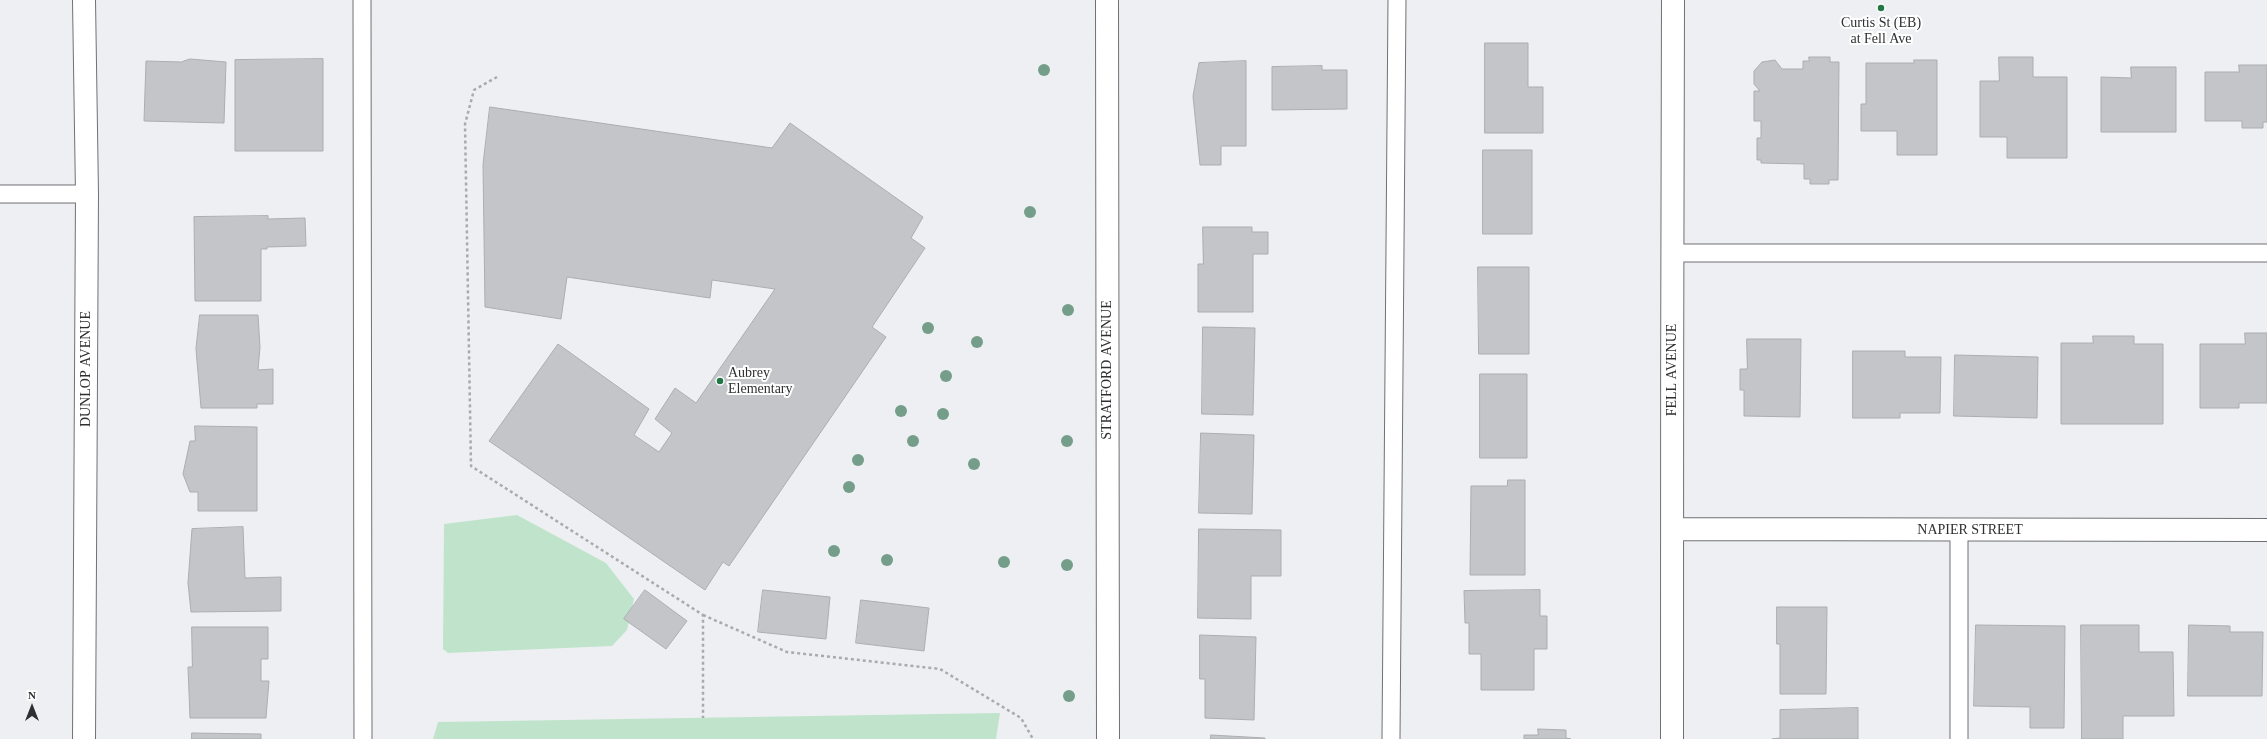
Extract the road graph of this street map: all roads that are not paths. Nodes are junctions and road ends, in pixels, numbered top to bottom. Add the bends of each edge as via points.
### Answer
1 (84, 0) edge
2 (362, 0) edge
3 (1107, 0) edge
4 (1397, 0) edge
5 (1673, 0) edge
6 (0, 194) edge
7 (87, 194) junction
8 (1671, 253) junction
9 (2267, 253) edge
10 (1674, 529) junction
11 (1959, 530) junction
12 (2267, 530) edge
13 (84, 739) edge
14 (363, 739) edge
15 (1108, 739) edge
16 (1391, 739) edge
17 (1672, 739) edge
18 (1959, 739) edge

1 - 7 street, DUNLOP AVENUE
2 - 14 lane
3 - 15 street, STRATFORD AVENUE
4 - 16 lane
5 - 8 street, FELL AVENUE
6 - 7 lane
7 - 13 street, DUNLOP AVENUE
8 - 9 lane
8 - 10 street, FELL AVENUE
10 - 11 street, NAPIER STREET
10 - 17 street, FELL AVENUE
11 - 12 street, NAPIER STREET
11 - 18 lane

